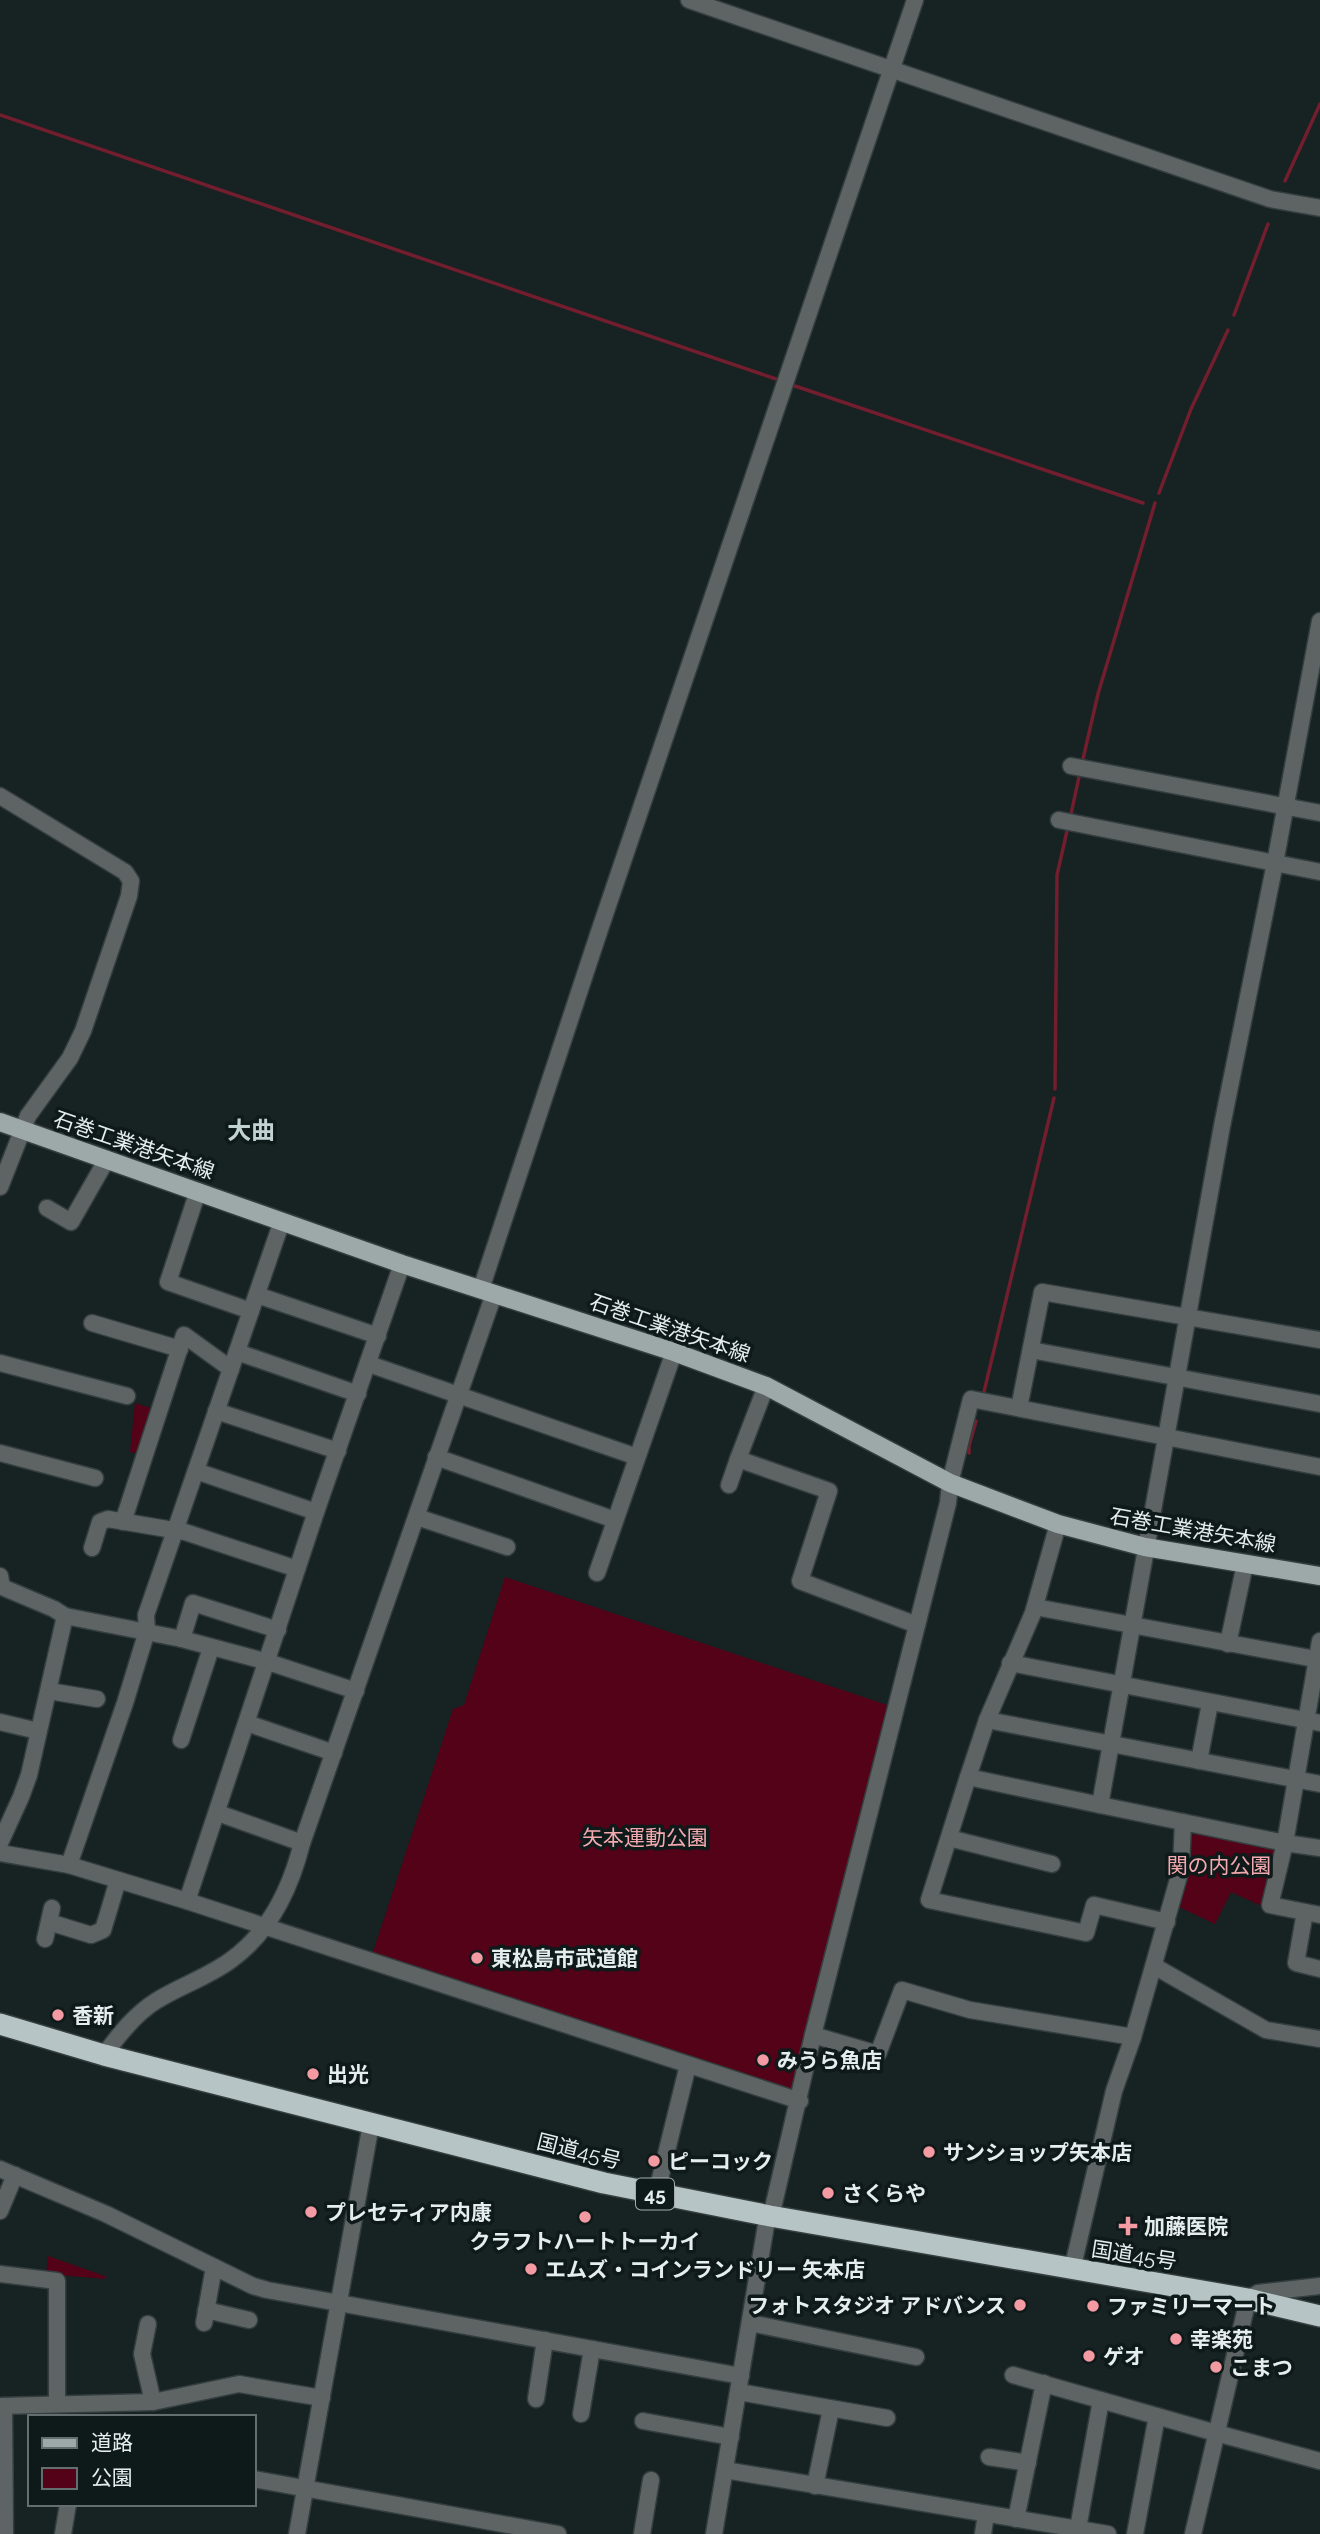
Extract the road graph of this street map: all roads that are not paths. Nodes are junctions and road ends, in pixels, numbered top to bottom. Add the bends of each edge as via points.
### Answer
1 (689, 0) edge
2 (915, 0) edge
3 (891, 69) junction
4 (1320, 208) edge
5 (1320, 621) edge
6 (1071, 766) dead end
7 (0, 796) edge
8 (1285, 806) junction
9 (1320, 813) edge
10 (1059, 820) dead end
11 (1275, 863) junction
12 (1320, 872) edge
13 (0, 1122) edge
14 (22, 1130) junction
15 (107, 1159) junction
16 (0, 1187) edge
17 (198, 1191) junction
18 (47, 1208) dead end
19 (282, 1222) junction
20 (402, 1264) junction
21 (487, 1291) junction
22 (257, 1294) junction
23 (251, 1311) junction
24 (1188, 1317) junction
25 (92, 1323) dead end
26 (378, 1336) junction
27 (1320, 1340) edge
28 (180, 1349) junction
29 (1031, 1350) junction
30 (237, 1352) junction
31 (674, 1352) junction
32 (0, 1363) edge
33 (369, 1364) junction
34 (231, 1369) junction
35 (1177, 1378) junction
36 (766, 1386) junction
37 (358, 1394) junction
38 (459, 1394) junction
39 (127, 1396) dead end
40 (1320, 1404) edge
41 (1019, 1408) junction
42 (216, 1410) junction
43 (1166, 1438) junction
44 (338, 1451) junction
45 (0, 1453) edge
46 (436, 1457) junction
47 (638, 1457) junction
48 (738, 1459) junction
49 (1320, 1467) edge
50 (196, 1471) junction
51 (95, 1478) dead end
52 (950, 1483) junction
53 (729, 1485) dead end
54 (316, 1512) junction
55 (417, 1517) junction
56 (615, 1520) junction
57 (123, 1522) junction
58 (1058, 1524) junction
59 (175, 1531) junction
60 (507, 1547) dead end
61 (1145, 1547) junction
62 (92, 1548) dead end
63 (1245, 1564) junction
64 (297, 1569) junction
65 (597, 1573) dead end
66 (1320, 1576) edge
67 (1, 1583) edge
68 (1035, 1607) junction
69 (65, 1616) junction
70 (917, 1625) junction
71 (1133, 1625) junction
72 (278, 1630) junction
73 (147, 1631) junction
74 (181, 1639) junction
75 (1320, 1641) edge
76 (1228, 1644) junction
77 (211, 1648) junction
78 (1319, 1660) edge
79 (268, 1662) junction
80 (1010, 1663) junction
81 (1122, 1685) junction
82 (48, 1691) junction
83 (356, 1691) junction
84 (97, 1699) dead end
85 (1210, 1703) junction
86 (987, 1720) junction
87 (0, 1722) edge
88 (1313, 1722) edge
89 (247, 1723) junction
90 (38, 1731) junction
91 (181, 1740) dead end
92 (1111, 1743) junction
93 (334, 1753) junction
94 (1199, 1761) junction
95 (968, 1777) junction
96 (1297, 1779) junction
97 (1320, 1784) edge
98 (1100, 1805) junction
99 (218, 1813) junction
100 (1183, 1822) junction
101 (949, 1838) junction
102 (0, 1843) edge
103 (302, 1843) junction
104 (1284, 1843) junction
105 (1320, 1848) edge
106 (0, 1853) edge
107 (1052, 1864) dead end
108 (69, 1865) junction
109 (118, 1880) junction
110 (187, 1901) junction
111 (1312, 1914) edge
112 (1167, 1922) junction
113 (264, 1925) junction
114 (45, 1939) dead end
115 (1154, 1966) junction
116 (1320, 1969) edge
117 (0, 2024) edge
118 (813, 2035) junction
119 (1133, 2037) junction
120 (1320, 2039) edge
121 (104, 2055) junction
122 (688, 2065) junction
123 (800, 2101) junction
124 (370, 2124) junction
125 (7, 2172) edge
126 (656, 2195) junction
127 (0, 2211) edge
128 (770, 2216) junction
129 (214, 2267) junction
130 (1072, 2270) junction
131 (0, 2274) edge
132 (1320, 2286) edge
133 (1248, 2299) junction
134 (338, 2302) junction
135 (1320, 2316) edge
136 (249, 2320) dead end
137 (750, 2323) junction
138 (148, 2324) dead end
139 (545, 2340) junction
140 (592, 2349) junction
141 (916, 2357) dead end
142 (1013, 2375) dead end
143 (740, 2384) junction
144 (1044, 2384) junction
145 (321, 2398) junction
146 (536, 2399) dead end
147 (1101, 2400) junction
148 (153, 2402) junction
149 (57, 2403) junction
150 (2, 2406) edge
151 (831, 2409) junction
152 (105, 2410) edge
153 (581, 2414) dead end
154 (1157, 2416) junction
155 (887, 2418) dead end
156 (643, 2421) dead end
157 (1216, 2434) junction
158 (730, 2437) junction
159 (989, 2457) dead end
160 (2, 2461) edge
161 (1320, 2461) edge
162 (1028, 2463) junction
163 (725, 2470) junction
164 (256, 2479) edge
165 (651, 2480) dead end
166 (815, 2486) junction
167 (305, 2488) junction
168 (68, 2506) edge
169 (986, 2514) junction
170 (1016, 2519) junction
171 (1077, 2532) edge
172 (5, 2534) edge
173 (63, 2534) edge
174 (297, 2534) edge
175 (558, 2534) edge
176 (642, 2534) edge
177 (714, 2534) edge
178 (983, 2534) edge
179 (1108, 2534) edge
180 (1135, 2534) edge
181 (1193, 2534) edge

1 - 3 street
2 - 3 street
3 - 4 street via 1270,199
3 - 21 street via 599,932
5 - 8 street
6 - 8 street
7 - 14 street via 125,872 131,881 83,1031
8 - 9 street
8 - 11 street
10 - 11 street
11 - 12 street
11 - 24 street
13 - 14 main road, 石巻工業港矢本線
14 - 15 main road, 石巻工業港矢本線
14 - 16 street
15 - 17 main road, 石巻工業港矢本線
15 - 18 street via 75,1224
17 - 19 main road, 石巻工業港矢本線
17 - 23 street via 168,1282
19 - 20 main road, 石巻工業港矢本線
19 - 22 street
20 - 21 main road, 石巻工業港矢本線
20 - 26 street
21 - 31 main road, 石巻工業港矢本線
21 - 38 street
22 - 23 street
22 - 26 street
23 - 30 street
24 - 27 street
24 - 29 street via 1042,1292
24 - 35 street
25 - 28 street
26 - 33 street
28 - 34 street via 184,1335
28 - 57 street
29 - 35 street
29 - 41 street
30 - 34 street
30 - 37 street
31 - 36 main road, 石巻工業港矢本線
31 - 47 street
32 - 39 street
33 - 37 street
33 - 38 street
34 - 42 street
35 - 40 street
35 - 43 street
36 - 48 street
36 - 52 main road, 石巻工業港矢本線
37 - 44 street
38 - 46 street
38 - 47 street
41 - 43 street
41 - 52 street via 971,1399
42 - 44 street
42 - 50 street
43 - 49 street
43 - 61 street
44 - 54 street
45 - 51 street
46 - 55 street
46 - 56 street
47 - 56 street
48 - 53 street
48 - 70 street via 830,1491 800,1581
50 - 54 street
50 - 59 street
52 - 58 main road, 石巻工業港矢本線
52 - 70 street
54 - 64 street
55 - 60 street
55 - 83 street
56 - 65 street
57 - 59 street
57 - 62 street via 100,1522
58 - 61 main road, 石巻工業港矢本線
58 - 68 street
59 - 64 street
59 - 73 street via 146,1615
61 - 63 main road, 石巻工業港矢本線
61 - 71 street
63 - 66 main road, 石巻工業港矢本線
63 - 76 street
64 - 72 street
67 - 69 street
68 - 71 street
68 - 80 street
69 - 73 street
69 - 82 street
70 - 118 street
71 - 76 street
71 - 81 street
72 - 74 street via 193,1603
72 - 79 street
73 - 74 street
73 - 108 street
74 - 77 street
75 - 78 street
76 - 78 street
77 - 79 street
77 - 91 street
78 - 88 street
79 - 83 street
79 - 89 street
80 - 81 street
80 - 86 street
81 - 85 street
81 - 92 street
82 - 84 street
82 - 90 street
83 - 93 street
85 - 88 street
85 - 94 street
86 - 92 street
86 - 95 street
87 - 90 street
88 - 96 street
89 - 93 street
89 - 99 street
90 - 102 street via 21,1797
92 - 94 street
92 - 98 street
93 - 103 street
94 - 96 street
95 - 98 street
95 - 101 street
96 - 97 street
96 - 104 street
98 - 100 street
99 - 103 street
99 - 110 street
100 - 104 street
100 - 112 street via 1181,1869
101 - 107 street
101 - 112 street via 929,1900 1086,1933 1094,1905
103 - 113 street via 283,1900
104 - 105 street
104 - 111 street via 1270,1905
106 - 108 street
108 - 109 street
109 - 110 street
109 - 114 street via 103,1930 91,1935 51,1915
110 - 113 street
111 - 116 street via 1296,1963
112 - 115 street
113 - 121 street via 232,1959 154,2003 117,2036
113 - 122 street
115 - 119 street
115 - 120 street via 1266,2030
117 - 121 highway, 国道45号 / 45
118 - 119 street via 878,2054 902,1990 970,2010
118 - 123 street
119 - 130 street via 1114,2091
121 - 124 highway, 国道45号 / 45
122 - 123 street
122 - 126 street
123 - 128 street
124 - 126 highway, 国道45号 / 45
124 - 134 street
125 - 127 street
125 - 129 street
126 - 128 highway, 国道45号 / 45
128 - 130 highway, 国道45号 / 45
128 - 137 street
129 - 134 street via 267,2290
129 - 136 street via 205,2316
130 - 133 highway, 国道45号 / 45
131 - 149 street via 57,2281
132 - 133 street via 1258,2293
133 - 135 highway, 国道45号 / 45
133 - 157 street
134 - 139 street
134 - 145 street
137 - 141 street
137 - 143 street
138 - 148 street via 142,2354
139 - 140 street
139 - 146 street
140 - 143 street
140 - 153 street
142 - 144 street
143 - 151 street
143 - 158 street
144 - 147 street
144 - 162 street
145 - 148 street via 239,2384
145 - 167 street
147 - 154 street
147 - 171 street
148 - 152 street
149 - 150 street
149 - 152 street
150 - 160 street
151 - 155 street
151 - 166 street
154 - 157 street
154 - 180 street
156 - 158 street
157 - 161 street
157 - 181 street
158 - 163 street
159 - 162 street
160 - 172 street
162 - 170 street
163 - 166 street
163 - 177 street
164 - 167 street
165 - 176 street
166 - 169 street
167 - 174 street
167 - 175 street
168 - 173 street
169 - 170 street
169 - 178 street
170 - 171 street
171 - 179 street

